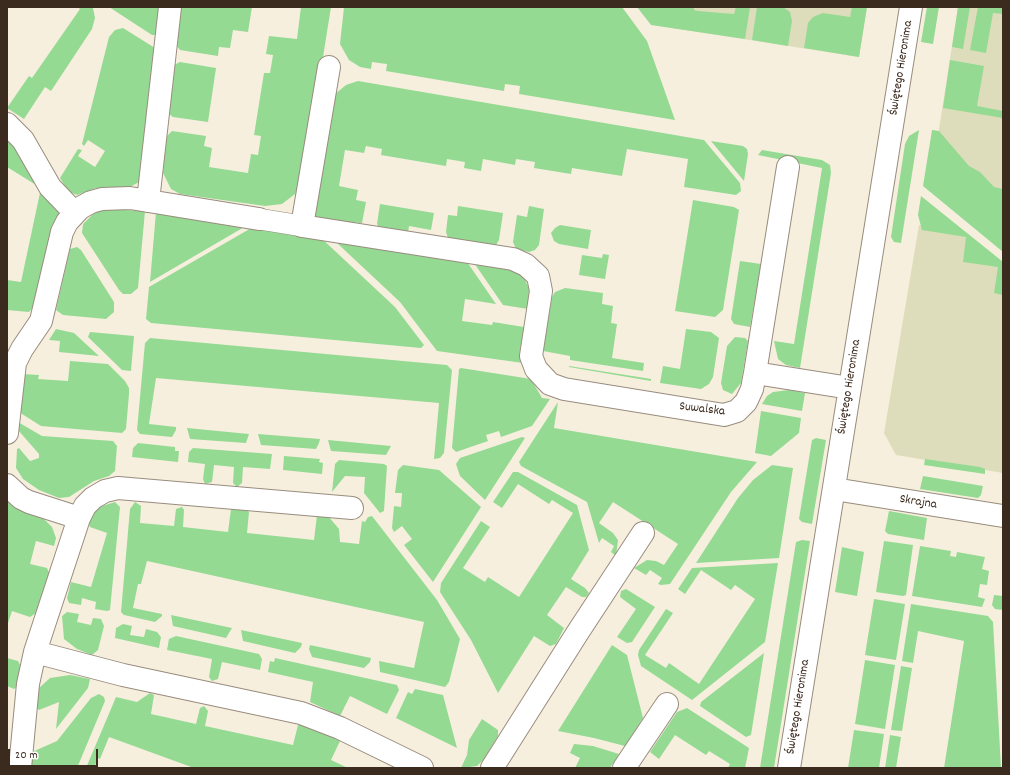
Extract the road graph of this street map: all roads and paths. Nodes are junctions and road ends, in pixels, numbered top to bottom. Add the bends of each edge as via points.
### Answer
1 (170, 7) edge
2 (911, 7) edge
3 (329, 67) dead end
4 (7, 124) edge
5 (788, 167) dead end
6 (148, 201) junction
7 (75, 213) junction
8 (259, 219) joint
9 (302, 226) junction
10 (755, 373) junction
11 (850, 388) junction
12 (7, 433) edge
13 (7, 485) edge
14 (834, 489) junction
15 (352, 508) dead end
16 (1003, 516) edge
17 (79, 518) junction
18 (643, 533) dead end
19 (35, 652) junction
20 (667, 704) dead end
21 (20, 768) edge
22 (422, 768) edge
23 (492, 768) edge
24 (624, 768) edge
25 (789, 768) edge

1 - 6 street
2 - 11 street, Świętego Hieronima
3 - 9 street
4 - 7 street via 23,140 50,187
5 - 10 street, Suwalska
6 - 7 street via 102,199 85,204
6 - 8 street
7 - 12 street via 62,232 41,321 15,363
8 - 9 street
9 - 10 street, Suwalska via 513,259 526,265 535,272 541,286 531,351 532,360 546,382 558,387 724,414 736,411 746,402
10 - 11 street
11 - 14 street, Świętego Hieronima
13 - 17 street via 29,502
14 - 16 street, Skrajna
14 - 25 street, Świętego Hieronima
15 - 17 street via 118,488 96,496
17 - 19 street
18 - 23 street
19 - 21 street via 28,684
19 - 22 street via 123,675 301,713 340,728
20 - 24 street

